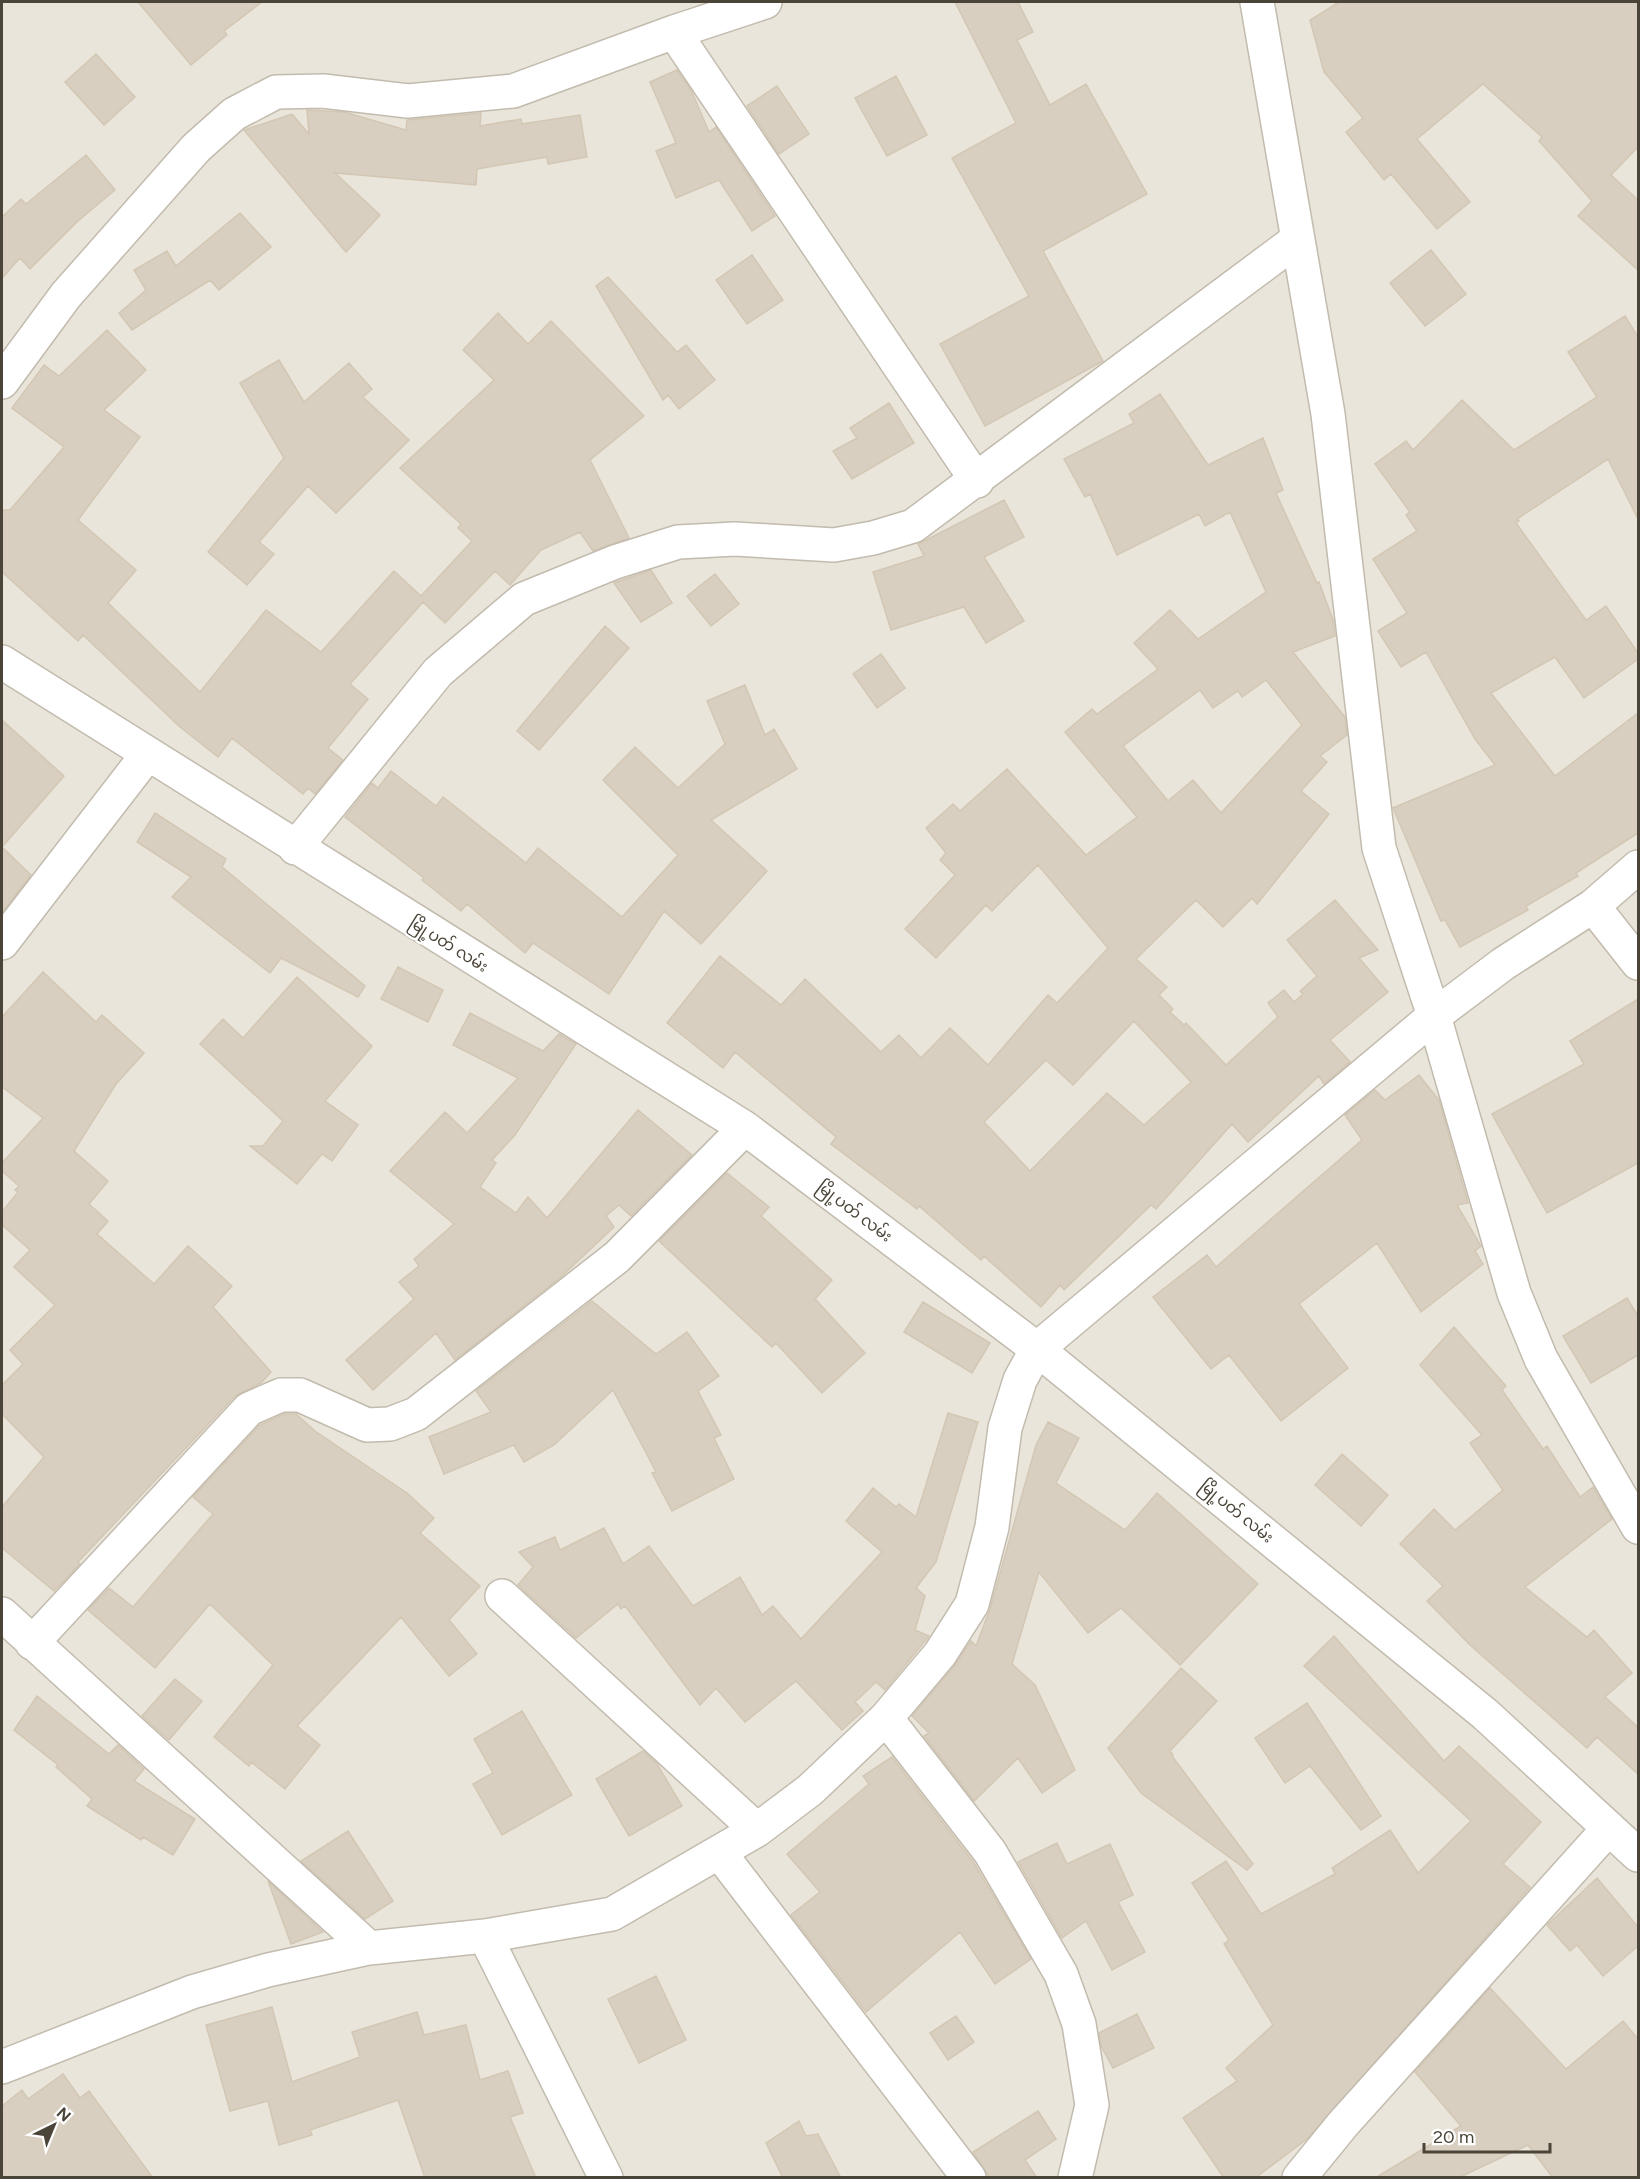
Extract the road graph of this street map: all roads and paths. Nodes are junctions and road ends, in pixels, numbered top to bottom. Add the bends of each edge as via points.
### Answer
1 (765, 2) edge
2 (1257, 2) edge
3 (674, 32) junction
4 (1298, 239) junction
5 (2, 382) edge
6 (977, 481) junction
7 (2, 662) edge
8 (147, 755) junction
9 (295, 848) junction
10 (1638, 867) edge
11 (1593, 906) junction
12 (2, 943) edge
13 (1638, 963) edge
14 (1434, 1016) junction
15 (745, 1128) junction
16 (1037, 1349) junction
17 (1638, 1527) edge
18 (502, 1596) dead end
19 (2, 1614) edge
20 (32, 1643) junction
21 (886, 1718) junction
22 (1609, 1828) junction
23 (757, 1830) junction
24 (719, 1852) junction
25 (1638, 1855) edge
26 (485, 1936) junction
27 (369, 1948) junction
28 (2, 2067) edge
29 (606, 2178) edge
30 (969, 2178) edge
31 (1075, 2178) edge
32 (1299, 2178) edge

1 - 3 street
2 - 4 street
3 - 5 street via 513,92 408,101 323,91 276,92 234,114 196,148 66,295
3 - 6 street
4 - 6 street
4 - 14 street via 1328,414 1379,848
6 - 9 street via 913,526 873,538 834,545 735,539 678,542 615,562 524,599 438,672
7 - 8 street, မြို့ပတ် လမ်း
8 - 9 street, မြို့ပတ် လမ်း
8 - 12 street
9 - 15 street, မြို့ပတ် လမ်း
10 - 11 street
11 - 13 street
11 - 14 street via 1503,964
14 - 16 street
14 - 17 street via 1514,1293 1541,1359
15 - 16 street, မြို့ပတ် လမ်း
15 - 20 street via 617,1257 416,1414 390,1424 367,1425 300,1395 281,1395 249,1409
16 - 21 street via 1020,1380 1005,1428 992,1527 972,1604 940,1654
16 - 22 street, မြို့ပတ် လမ်း via 1485,1714
18 - 23 street
19 - 20 street
20 - 27 street
21 - 23 street via 810,1791
21 - 31 street via 990,1852 1060,1974 1079,2024 1092,2105
22 - 25 street, မြို့ပတ် လမ်း
22 - 32 street
23 - 24 street
24 - 26 street via 612,1914
24 - 30 street
26 - 27 street
26 - 29 street
27 - 28 street via 192,1992

